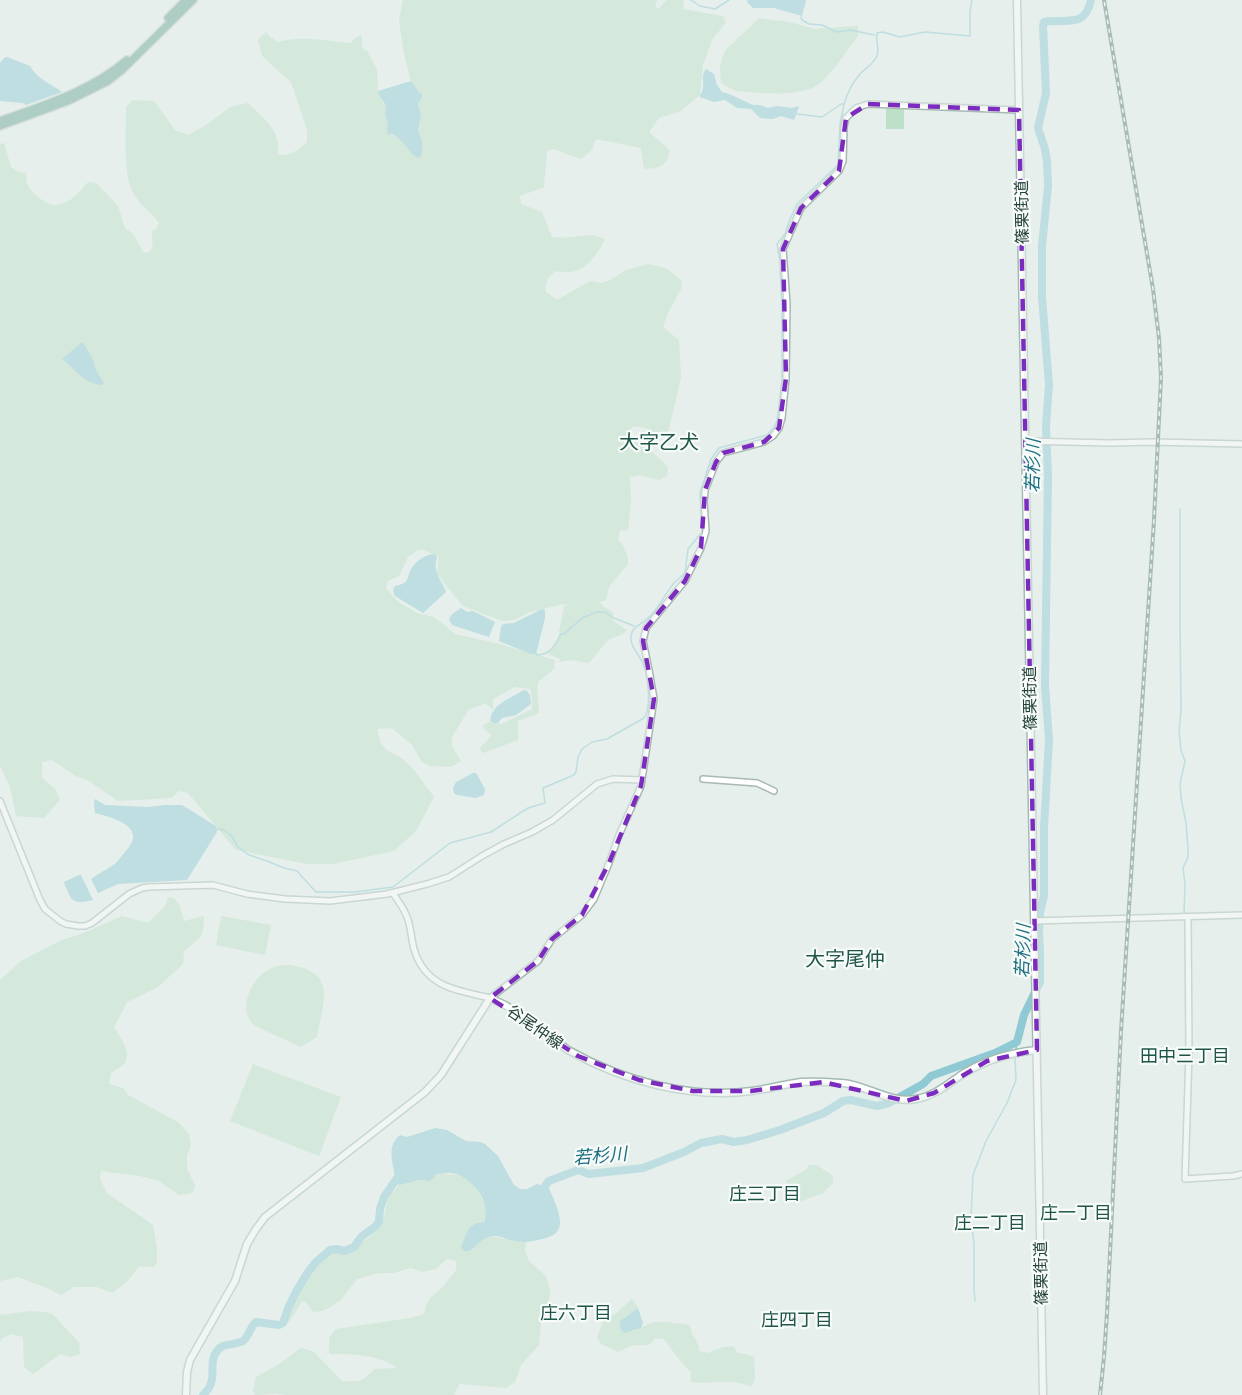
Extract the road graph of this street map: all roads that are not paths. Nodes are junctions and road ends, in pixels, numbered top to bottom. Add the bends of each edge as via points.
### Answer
1 (186, 0) edge
2 (193, 0) edge
3 (1017, 0) edge
4 (1019, 110) junction
5 (0, 121) edge
6 (0, 126) edge
7 (1025, 441) junction
8 (1242, 444) edge
9 (703, 779) dead end
10 (642, 780) junction
11 (774, 791) dead end
12 (0, 801) edge
13 (393, 892) junction
14 (1242, 915) edge
15 (1188, 917) junction
16 (1038, 921) junction
17 (490, 998) junction
18 (1037, 1050) junction
19 (1242, 1174) edge
20 (186, 1394) edge
21 (1043, 1395) edge

1 - 5 main road via 104,78
2 - 6 main road via 108,81 68,101
3 - 4 main road, 篠栗街道
4 - 7 main road, 篠栗街道
4 - 10 street via 868,104 856,108 846,118 842,166 801,208 783,249 787,304 782,418 773,436 723,453 716,462 705,490 706,531 701,548 689,575 643,636 654,699
7 - 8 street
7 - 16 main road, 篠栗街道
9 - 11 street via 757,783
10 - 13 street via 613,779 597,784 553,820 449,877
10 - 17 street via 594,899 573,924 552,939 538,961
12 - 13 street via 45,909 66,924 92,923 129,894 149,887 213,885 247,894 330,901
13 - 17 street via 407,917 418,963 427,975 449,988
14 - 15 street
15 - 16 street
15 - 19 street via 1185,1179
16 - 18 main road, 篠栗街道
17 - 18 main road, 谷尾仲線 via 568,1050 608,1070 693,1091 724,1093 800,1082 845,1083 906,1101 934,1093 987,1061 1009,1053
17 - 20 main road, 谷尾仲線 via 461,1047 425,1092 265,1217 247,1244 235,1281 190,1360
18 - 21 main road, 篠栗街道

